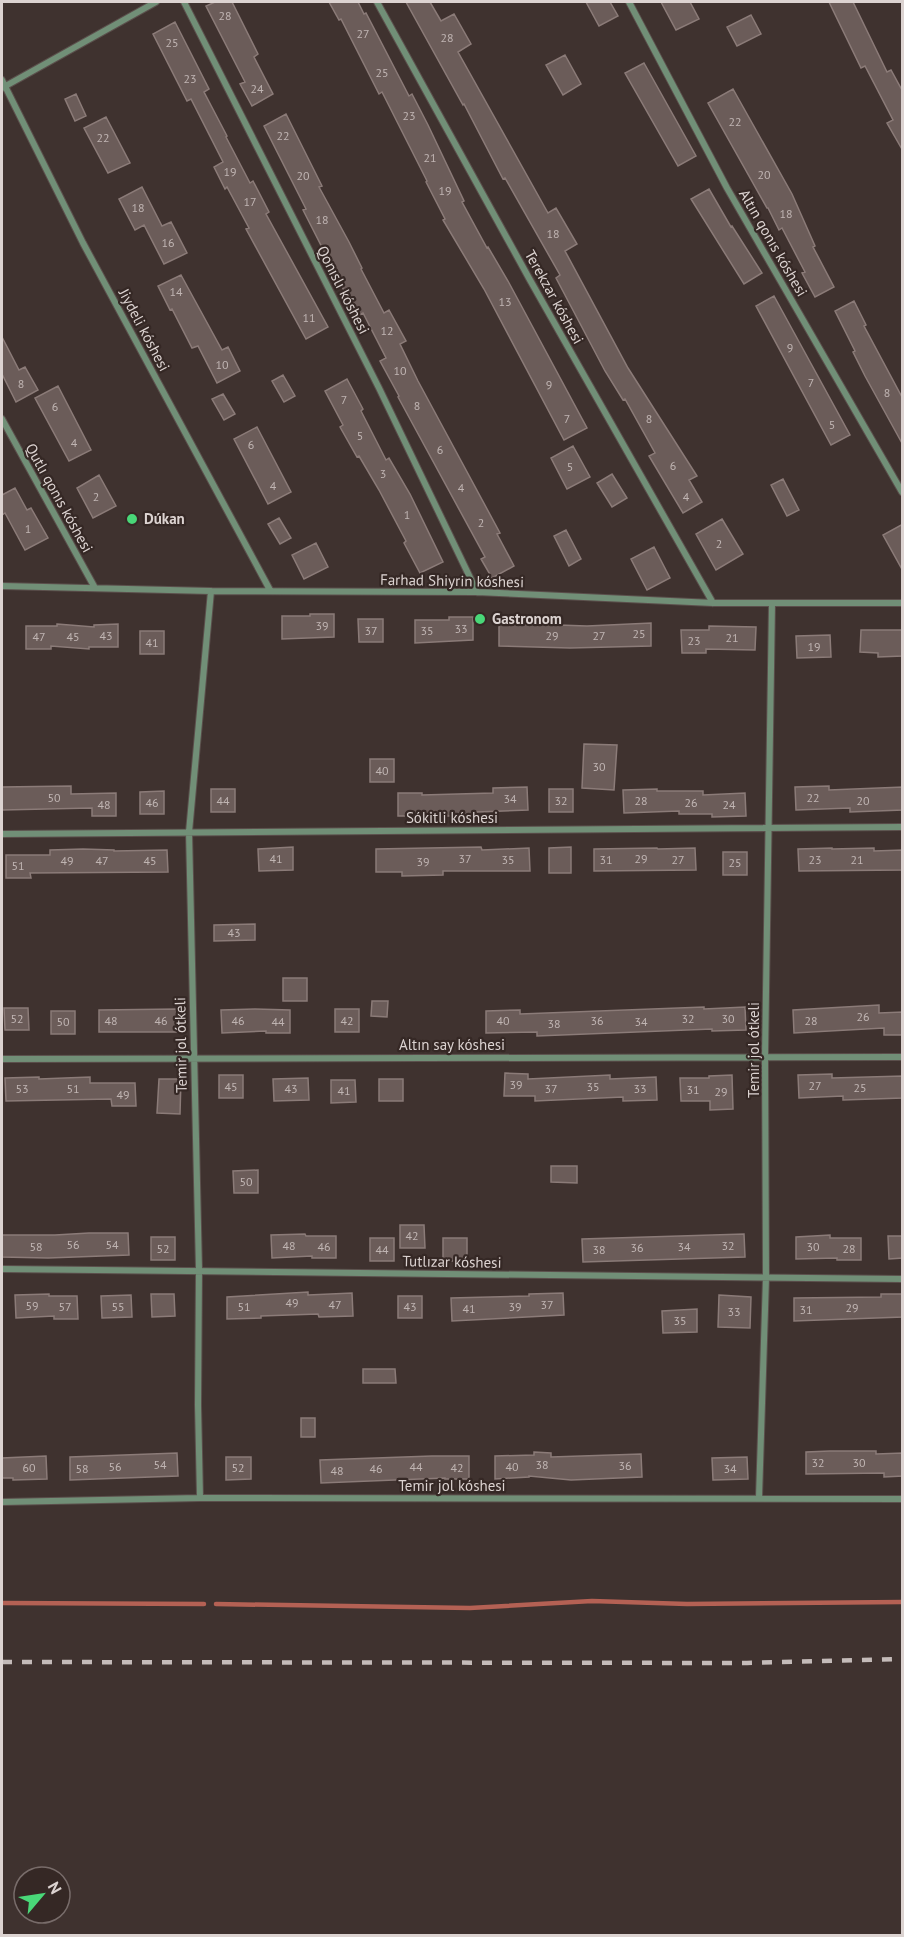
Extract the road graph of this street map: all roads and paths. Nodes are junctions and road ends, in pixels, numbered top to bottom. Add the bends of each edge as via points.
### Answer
1 (156, 2) edge
2 (184, 2) edge
3 (377, 2) edge
4 (629, 2) edge
5 (3, 84) edge
6 (2, 419) edge
7 (903, 492) edge
8 (2, 586) edge
9 (96, 588) junction
10 (270, 590) junction
11 (210, 591) junction
12 (477, 592) junction
13 (712, 603) junction
14 (772, 603) junction
15 (903, 603) edge
16 (903, 827) edge
17 (769, 828) junction
18 (189, 832) junction
19 (2, 834) edge
20 (765, 1057) junction
21 (903, 1057) edge
22 (194, 1058) junction
23 (2, 1059) edge
24 (2, 1269) edge
25 (199, 1270) junction
26 (766, 1278) junction
27 (903, 1279) edge
28 (759, 1497) junction
29 (200, 1498) junction
30 (903, 1499) edge
31 (2, 1502) edge

1 - 5 street
2 - 12 street, Qonıslı kóshesi via 380,388
3 - 13 street, Terekzar kóshesi
4 - 7 street, Altın qonıs kóshesi via 727,188
5 - 10 street, Jiydeli kóshesi via 83,243
6 - 9 street, Qutlı qonıs kóshesi
8 - 9 street, Farhad Shiyrin kóshesi
9 - 11 street, Farhad Shiyrin kóshesi
10 - 11 street, Farhad Shiyrin kóshesi
10 - 12 street, Farhad Shiyrin kóshesi
11 - 18 street, Temir jol ótkeli
12 - 13 street, Farhad Shiyrin kóshesi
13 - 14 street, Farhad Shiyrin kóshesi
14 - 15 street, Farhad Shiyrin kóshesi
14 - 17 street, Temir jol ótkeli
16 - 17 street, Sókitli kóshesi
17 - 18 street, Sókitli kóshesi
17 - 20 street, Temir jol ótkeli
18 - 19 street, Sókitli kóshesi
18 - 22 street, Temir jol ótkeli
20 - 21 street, Altın say kóshesi
20 - 22 street, Altın say kóshesi
20 - 26 street, Temir jol ótkeli
22 - 23 street, Altın say kóshesi
22 - 25 street, Temir jol ótkeli
24 - 25 street, Tutlızar kóshesi
25 - 26 street, Tutlızar kóshesi
25 - 29 street, Temir jol ótkeli
26 - 27 street, Tutlızar kóshesi
26 - 28 street, Temir jol ótkeli
28 - 29 street, Temir jol kóshesi
28 - 30 street, Temir jol kóshesi
29 - 31 street, Temir jol kóshesi

